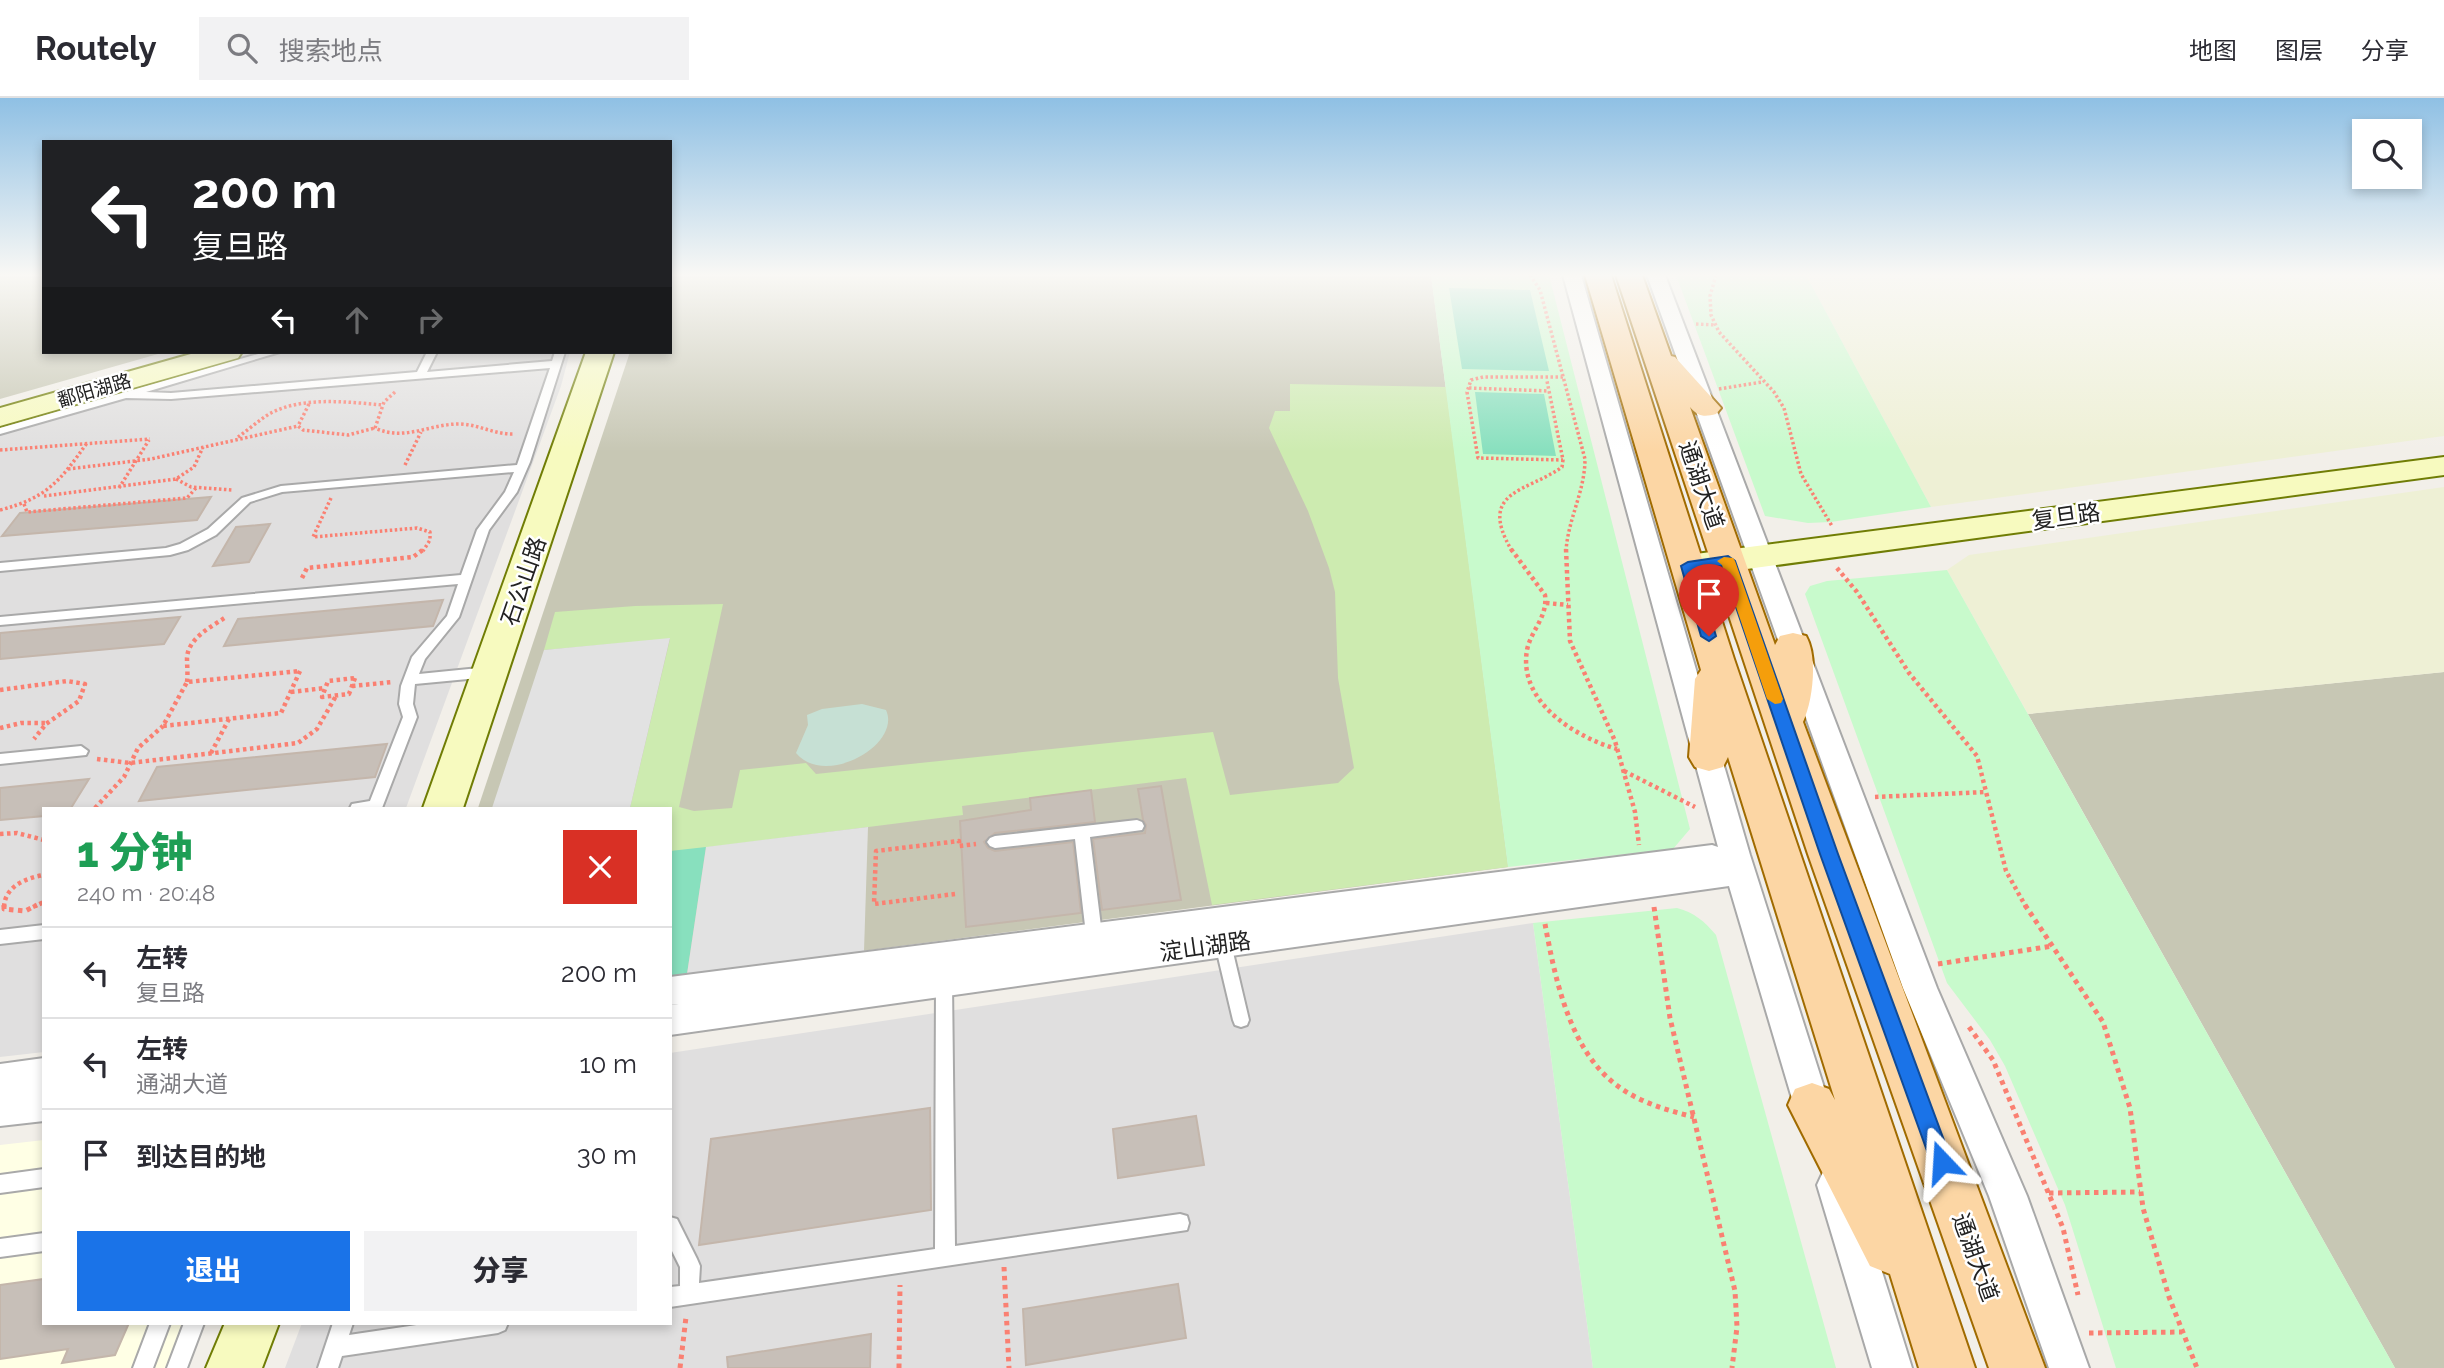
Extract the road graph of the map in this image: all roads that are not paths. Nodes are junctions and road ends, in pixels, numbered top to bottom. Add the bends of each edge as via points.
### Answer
1 (1589, 334) edge
2 (1616, 334) edge
3 (1649, 334) edge
4 (1683, 334) edge
5 (1655, 353) junction
6 (187, 354) edge
7 (221, 354) edge
8 (268, 354) edge
9 (431, 354) edge
10 (599, 354) edge
11 (558, 358) edge
12 (420, 376) junction
13 (126, 395) junction
14 (1711, 398) junction
15 (0, 407) edge
16 (0, 417) edge
17 (0, 431) edge
18 (2444, 466) edge
19 (521, 468) junction
20 (1744, 558) junction
21 (1688, 566) junction
22 (0, 567) edge
23 (466, 579) junction
24 (0, 621) edge
25 (1793, 645) junction
26 (1716, 659) junction
27 (492, 672) junction
28 (410, 680) junction
29 (1785, 727) junction
30 (81, 751) road end
31 (1709, 757) junction
32 (0, 759) edge
33 (375, 807) edge
34 (443, 807) edge
35 (1137, 826) dead end
36 (1082, 832) junction
37 (995, 842) road end
38 (1738, 863) junction
39 (1645, 876) junction
40 (42, 932) edge
41 (0, 937) edge
42 (1223, 944) junction
43 (1096, 949) junction
44 (944, 982) junction
45 (672, 991) edge
46 (672, 1020) edge
47 (1241, 1020) dead end
48 (42, 1074) edge
49 (0, 1080) edge
50 (42, 1105) edge
51 (1812, 1105) junction
52 (0, 1110) edge
53 (42, 1178) edge
54 (0, 1184) edge
55 (1180, 1223) dead end
56 (672, 1230) edge
57 (42, 1242) edge
58 (0, 1248) edge
59 (945, 1257) junction
60 (679, 1296) edge
61 (159, 1325) edge
62 (193, 1325) edge
63 (251, 1325) edge
64 (342, 1325) edge
65 (485, 1325) edge
66 (335, 1348) junction
67 (1941, 1352) edge
68 (143, 1368) edge
69 (177, 1368) edge
70 (234, 1368) edge
71 (328, 1368) edge
72 (1892, 1368) edge
73 (2017, 1368) edge
74 (2069, 1368) edge

1 - 31 street
2 - 21 main road, 通湖大道
3 - 5 main road, 通湖大道
4 - 14 street
5 - 14 main road
5 - 20 main road, 通湖大道
6 - 15 street, 鄱阳湖路
7 - 16 street, 鄱阳湖路
8 - 13 lane
9 - 12 lane
10 - 27 street, 石公山路
11 - 12 lane
11 - 19 lane
12 - 13 lane via 150,397
13 - 17 lane
14 - 20 street
18 - 20 street, 复旦路
19 - 22 lane via 264,492 246,500 212,532 184,547
19 - 23 lane via 511,492 483,530
20 - 21 street, 复旦路
20 - 25 street
20 - 29 main road, 通湖大道
21 - 26 main road, 通湖大道
23 - 24 lane
23 - 28 lane via 453,617 419,657
25 - 29 main road via 1793,684
25 - 74 street via 1920,988 2008,1196
26 - 31 main road
26 - 67 main road, 通湖大道
27 - 28 lane
27 - 34 street, 石公山路
28 - 33 lane via 406,704 410,717
29 - 73 main road, 通湖大道
30 - 32 lane
31 - 38 street
35 - 36 lane
36 - 37 lane
36 - 43 lane
38 - 39 street, 淀山湖路
38 - 51 street
39 - 42 street, 淀山湖路 via 1540,900
39 - 43 street, 淀山湖路
40 - 41 lane
42 - 43 street, 淀山湖路
42 - 47 lane
43 - 44 street, 淀山湖路
43 - 45 street, 淀山湖路
44 - 46 street, 淀山湖路
44 - 59 lane
48 - 49 street
50 - 52 street
51 - 67 main road
51 - 72 street
53 - 54 lane
55 - 59 lane
56 - 60 lane via 690,1266
57 - 58 lane
59 - 60 lane
61 - 68 lane
62 - 69 lane
63 - 70 street
64 - 66 lane
65 - 66 lane
66 - 71 lane

